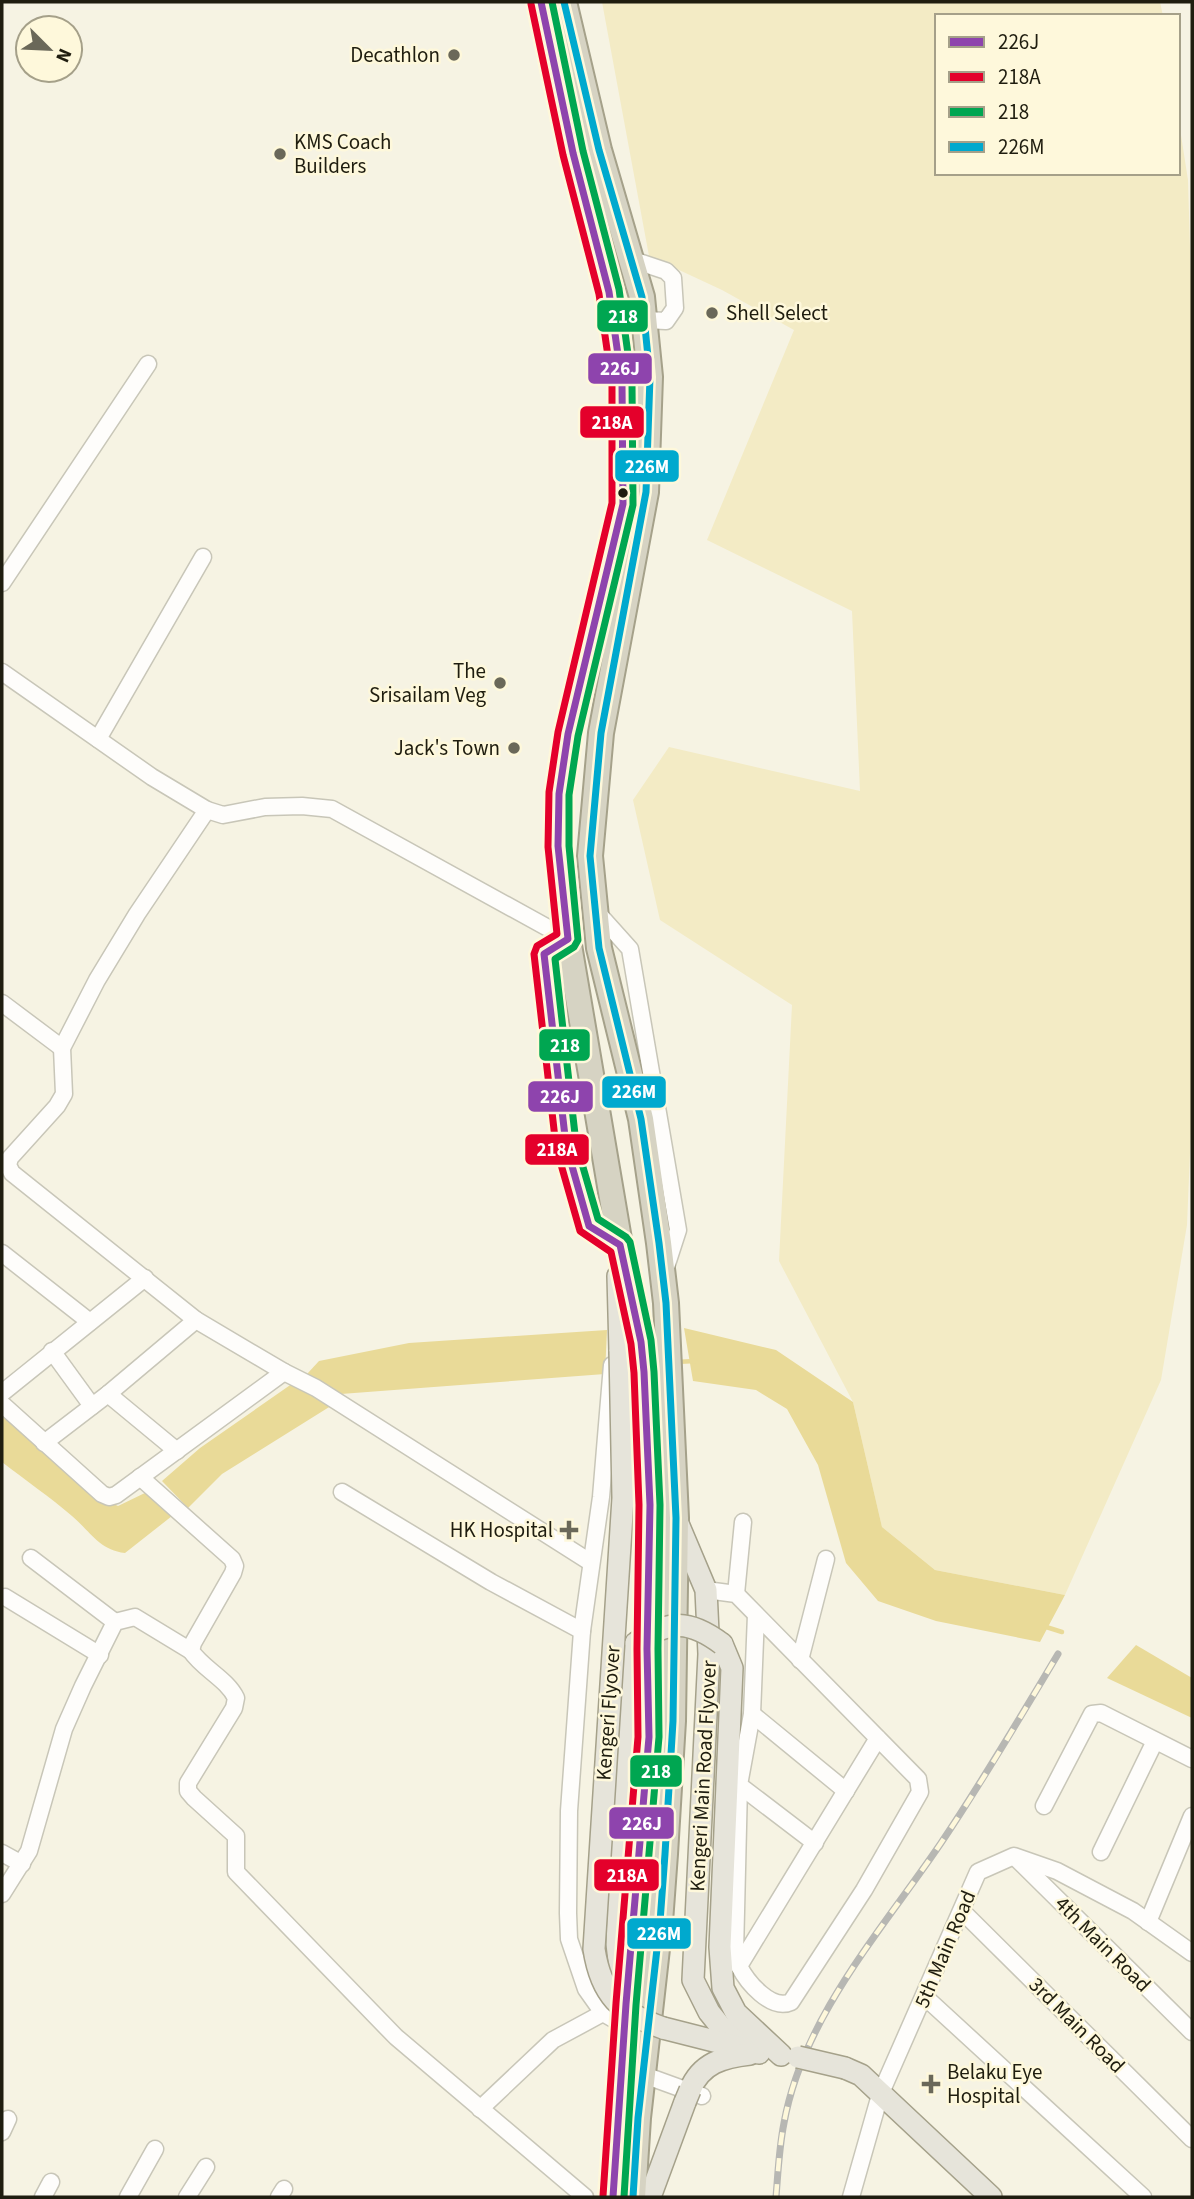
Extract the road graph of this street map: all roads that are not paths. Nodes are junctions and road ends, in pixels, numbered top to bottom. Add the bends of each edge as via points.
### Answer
1 (541, 2) edge
2 (564, 2) edge
3 (633, 260) junction
4 (609, 292) junction
5 (643, 308) junction
6 (148, 364) dead end
7 (203, 557) dead end
8 (2, 583) edge
9 (2, 672) edge
10 (97, 739) junction
11 (207, 810) junction
12 (568, 939) junction
13 (2, 1003) edge
14 (62, 1048) junction
15 (7, 1179) edge
16 (620, 1245) junction
17 (2, 1253) edge
18 (145, 1278) junction
19 (196, 1320) junction
20 (90, 1322) junction
21 (627, 1342) junction
22 (52, 1352) junction
23 (284, 1372) junction
24 (2, 1393) edge
25 (107, 1394) junction
26 (2, 1404) edge
27 (92, 1406) junction
28 (44, 1443) junction
29 (177, 1451) junction
30 (145, 1482) junction
31 (342, 1492) dead end
32 (676, 1518) junction
33 (743, 1522) dead end
34 (32, 1558) dead end
35 (826, 1559) dead end
36 (590, 1562) junction
37 (706, 1590) junction
38 (736, 1594) junction
39 (5, 1597) dead end
40 (756, 1615) junction
41 (116, 1622) junction
42 (582, 1631) junction
43 (191, 1651) junction
44 (100, 1655) junction
45 (800, 1660) junction
46 (752, 1714) junction
47 (878, 1738) junction
48 (1155, 1741) junction
49 (1192, 1759) edge
50 (739, 1785) junction
51 (846, 1791) junction
52 (1044, 1806) dead end
53 (1192, 1816) edge
54 (815, 1843) junction
55 (1187, 1844) edge
56 (1101, 1852) dead end
57 (2, 1853) edge
58 (1014, 1856) junction
59 (22, 1864) junction
60 (2, 1894) edge
61 (962, 1911) junction
62 (1148, 1922) junction
63 (1192, 1953) edge
64 (739, 1965) junction
65 (925, 1997) junction
66 (618, 2014) junction
67 (1192, 2032) edge
68 (724, 2035) junction
69 (759, 2053) junction
70 (789, 2056) junction
71 (644, 2075) junction
72 (880, 2095) junction
73 (702, 2096) dead end
74 (480, 2109) junction
75 (628, 2117) junction
76 (1192, 2139) edge
77 (155, 2150) dead end
78 (206, 2167) dead end
79 (51, 2182) dead end
80 (645, 2196) edge
81 (43, 2197) edge
82 (128, 2197) edge
83 (187, 2197) edge
84 (585, 2197) edge
85 (613, 2197) edge
86 (851, 2197) edge
87 (991, 2197) edge
88 (1143, 2197) edge

1 - 4 highway
2 - 3 highway via 599,150
3 - 5 highway
3 - 5 street via 667,271 673,278 672,316 666,321
4 - 5 highway
4 - 12 highway via 622,383 623,503 568,734 559,794 558,846
5 - 32 highway via 650,377 646,492 601,733 590,856 599,948 640,1119 663,1277
6 - 8 street
7 - 10 street
9 - 10 street
10 - 11 street
11 - 12 street via 223,815 265,807 332,809
11 - 14 street via 97,979
12 - 16 highway
12 - 16 street via 544,954 566,1145 589,1226
13 - 14 street
14 - 15 street via 64,1094 10,1158
15 - 18 street
16 - 21 highway
17 - 20 street
18 - 19 street
18 - 20 street
19 - 23 street
19 - 25 street
20 - 22 street
21 - 36 street via 613,1357 601,1497
21 - 66 highway via 644,1372 650,1505 649,1737
21 - 68 main road, Kengeri Flyover, bridge via 623,1498 594,1949 597,1970 614,2001 639,2019 663,2028
22 - 24 street
22 - 27 street
23 - 29 street
23 - 36 street
25 - 27 street
25 - 29 street
26 - 28 street
27 - 28 street
28 - 30 street via 109,1497
29 - 30 street
30 - 43 street via 235,1566
31 - 42 street
32 - 37 main road, Kengeri Main Road Flyover
32 - 71 highway via 673,1721
33 - 38 street
34 - 41 street
35 - 45 street
36 - 42 street
37 - 38 street
37 - 68 main road, Kengeri Main Road Flyover via 709,1654 693,1980
38 - 40 street
39 - 44 street
40 - 45 street
40 - 46 street
41 - 43 street via 135,1617
41 - 44 street
42 - 66 street via 569,1811 569,1939 586,1989
43 - 74 street via 236,1698 188,1783 194,1798 236,1836 236,1872 396,2037
44 - 59 street via 64,1730
45 - 47 street
46 - 50 street
46 - 51 street
47 - 51 street
47 - 64 street via 918,1779 920,1792 864,1890 791,2002 775,2004 745,1979
48 - 49 street
48 - 52 street via 1101,1713 1092,1714
48 - 56 street
50 - 54 street
50 - 64 street via 735,1953
51 - 54 street
53 - 55 street
54 - 64 street
55 - 62 street
57 - 59 street
58 - 61 street, 5th Main Road via 978,1872
58 - 62 street via 1057,1871
58 - 67 street, 4th Main Road
59 - 60 street
61 - 65 street, 5th Main Road
61 - 76 street, 3rd Main Road
62 - 63 street
65 - 72 street, 5th Main Road
65 - 88 street
66 - 68 main road, Kengeri Flyover, bridge via 626,1668 636,1643 653,1631 686,1625 704,1630 722,1644 732,1668 721,1932
66 - 74 street via 553,2040
66 - 75 highway
68 - 69 main road, Kengeri Main Road Flyover
68 - 69 main road
68 - 70 main road
68 - 80 main road, bridge via 694,2081
69 - 70 main road
70 - 72 main road, bridge via 845,2068 861,2075
71 - 73 street
71 - 75 highway
72 - 86 street, 5th Main Road
72 - 87 main road
74 - 84 street
75 - 80 highway
75 - 85 highway
77 - 82 street
78 - 83 street
79 - 81 street

